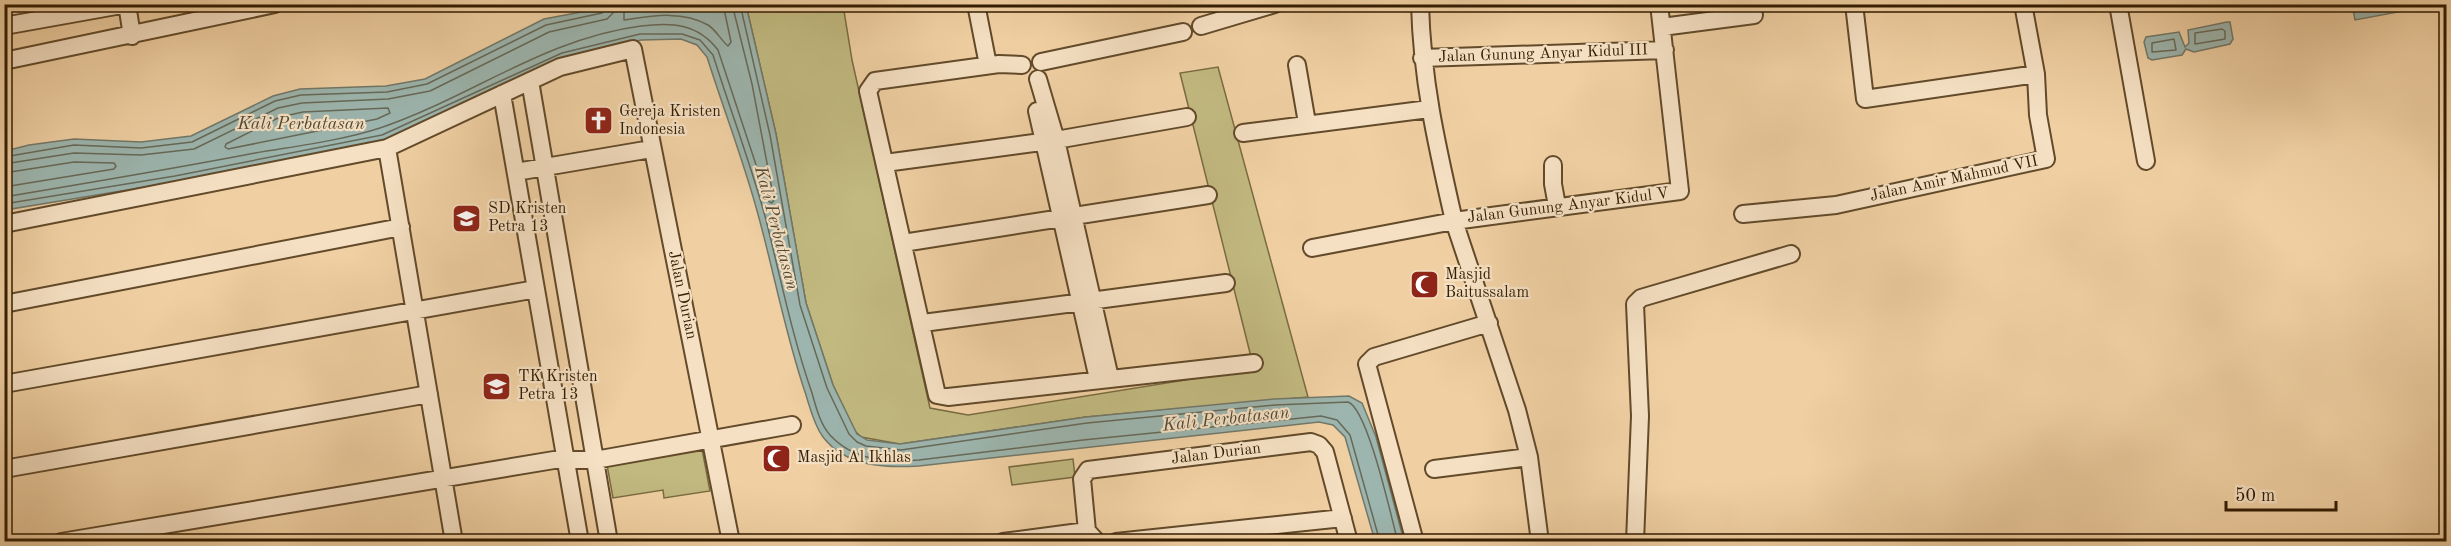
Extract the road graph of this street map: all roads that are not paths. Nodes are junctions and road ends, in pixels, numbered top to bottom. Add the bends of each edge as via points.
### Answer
1 (127, 4) edge
2 (275, 4) edge
3 (976, 4) edge
4 (987, 4) edge
5 (1275, 4) edge
6 (1420, 4) edge
7 (1659, 4) edge
8 (1854, 4) edge
9 (2023, 4) edge
10 (2118, 4) edge
11 (229, 10) edge
12 (1754, 15) dead end
13 (4, 26) edge
14 (1201, 26) dead end
15 (1662, 27) junction
16 (1183, 32) dead end
17 (132, 36) junction
18 (1665, 50) junction
19 (1422, 58) junction
20 (4, 61) edge
21 (993, 64) junction
22 (1297, 65) dead end
23 (1036, 74) junction
24 (2036, 74) junction
25 (530, 81) junction
26 (502, 94) junction
27 (1429, 109) junction
28 (1187, 117) dead end
29 (1306, 123) junction
30 (1243, 133) dead end
31 (1050, 141) junction
32 (387, 147) junction
33 (651, 149) junction
34 (2146, 161) dead end
35 (885, 163) junction
36 (1553, 165) dead end
37 (545, 168) junction
38 (516, 172) junction
39 (1208, 195) dead end
40 (1557, 206) junction
41 (1743, 214) dead end
42 (1068, 218) junction
43 (1454, 221) junction
44 (4, 224) edge
45 (400, 227) junction
46 (903, 243) junction
47 (1312, 248) dead end
48 (1791, 254) dead end
49 (1226, 283) dead end
50 (536, 290) junction
51 (1088, 300) junction
52 (4, 304) edge
53 (415, 313) junction
54 (922, 323) junction
55 (1488, 323) junction
56 (1254, 363) dead end
57 (1104, 378) junction
58 (4, 384) edge
59 (429, 394) junction
60 (792, 425) dead end
61 (713, 440) junction
62 (1528, 457) junction
63 (566, 460) junction
64 (596, 460) junction
65 (4, 469) edge
66 (1434, 470) dead end
67 (443, 478) junction
68 (1343, 518) junction
69 (1092, 536) edge
70 (61, 542) edge
71 (454, 542) edge
72 (580, 542) edge
73 (609, 542) edge
74 (731, 542) edge
75 (1003, 542) edge
76 (1116, 542) edge
77 (1349, 542) edge
78 (1415, 542) edge
79 (1540, 542) edge
80 (1635, 542) edge

1 - 13 street
1 - 17 street
2 - 11 street
3 - 21 street
4 - 21 street
5 - 14 street
6 - 19 street
7 - 15 street
8 - 24 street via 1865,99
9 - 24 street, Jalan Amir Mahmud VII
10 - 34 street
11 - 17 street
12 - 15 street
15 - 18 street
16 - 23 street
17 - 20 street
18 - 19 street, Jalan Gunung Anyar Kidul III
18 - 40 street, Jalan Gunung Anyar Kidul V via 1681,189 1676,193
19 - 27 street
21 - 23 street via 1022,65 1021,73
21 - 35 street via 875,81 869,86
22 - 29 street
23 - 31 street
24 - 41 street, Jalan Amir Mahmud VII via 2046,159 1836,205
25 - 26 street
25 - 33 street, Jalan Durian via 560,67 633,49
25 - 37 street
26 - 32 street
26 - 38 street
27 - 29 street
27 - 43 street
28 - 31 street
29 - 30 street
31 - 35 street
31 - 42 street
32 - 44 street
32 - 45 street
33 - 37 street
33 - 61 street, Jalan Durian
35 - 46 street
36 - 40 street
37 - 38 street
37 - 64 street
38 - 50 street
39 - 42 street
40 - 43 street, Jalan Gunung Anyar Kidul V
42 - 46 street
42 - 51 street
43 - 47 street, Jalan Gunung Anyar Kidul V
43 - 55 street
45 - 52 street
45 - 53 street
46 - 54 street
48 - 80 street via 1641,298 1635,304 1640,416
49 - 51 street
50 - 53 street
50 - 63 street
51 - 54 street
51 - 57 street
53 - 58 street
53 - 59 street
54 - 57 street via 934,391 939,396
55 - 62 street
55 - 78 street via 1368,360 1366,368
56 - 57 street
59 - 65 street
59 - 67 street
60 - 61 street
61 - 64 street
61 - 74 street, Jalan Durian
62 - 66 street
62 - 79 street
63 - 64 street
63 - 67 street
63 - 72 street
64 - 73 street
67 - 70 street
67 - 71 street
68 - 69 street, Jalan Durian via 1325,452 1311,442 1088,470 1082,479
68 - 76 street
68 - 77 street, Jalan Durian
69 - 75 street

